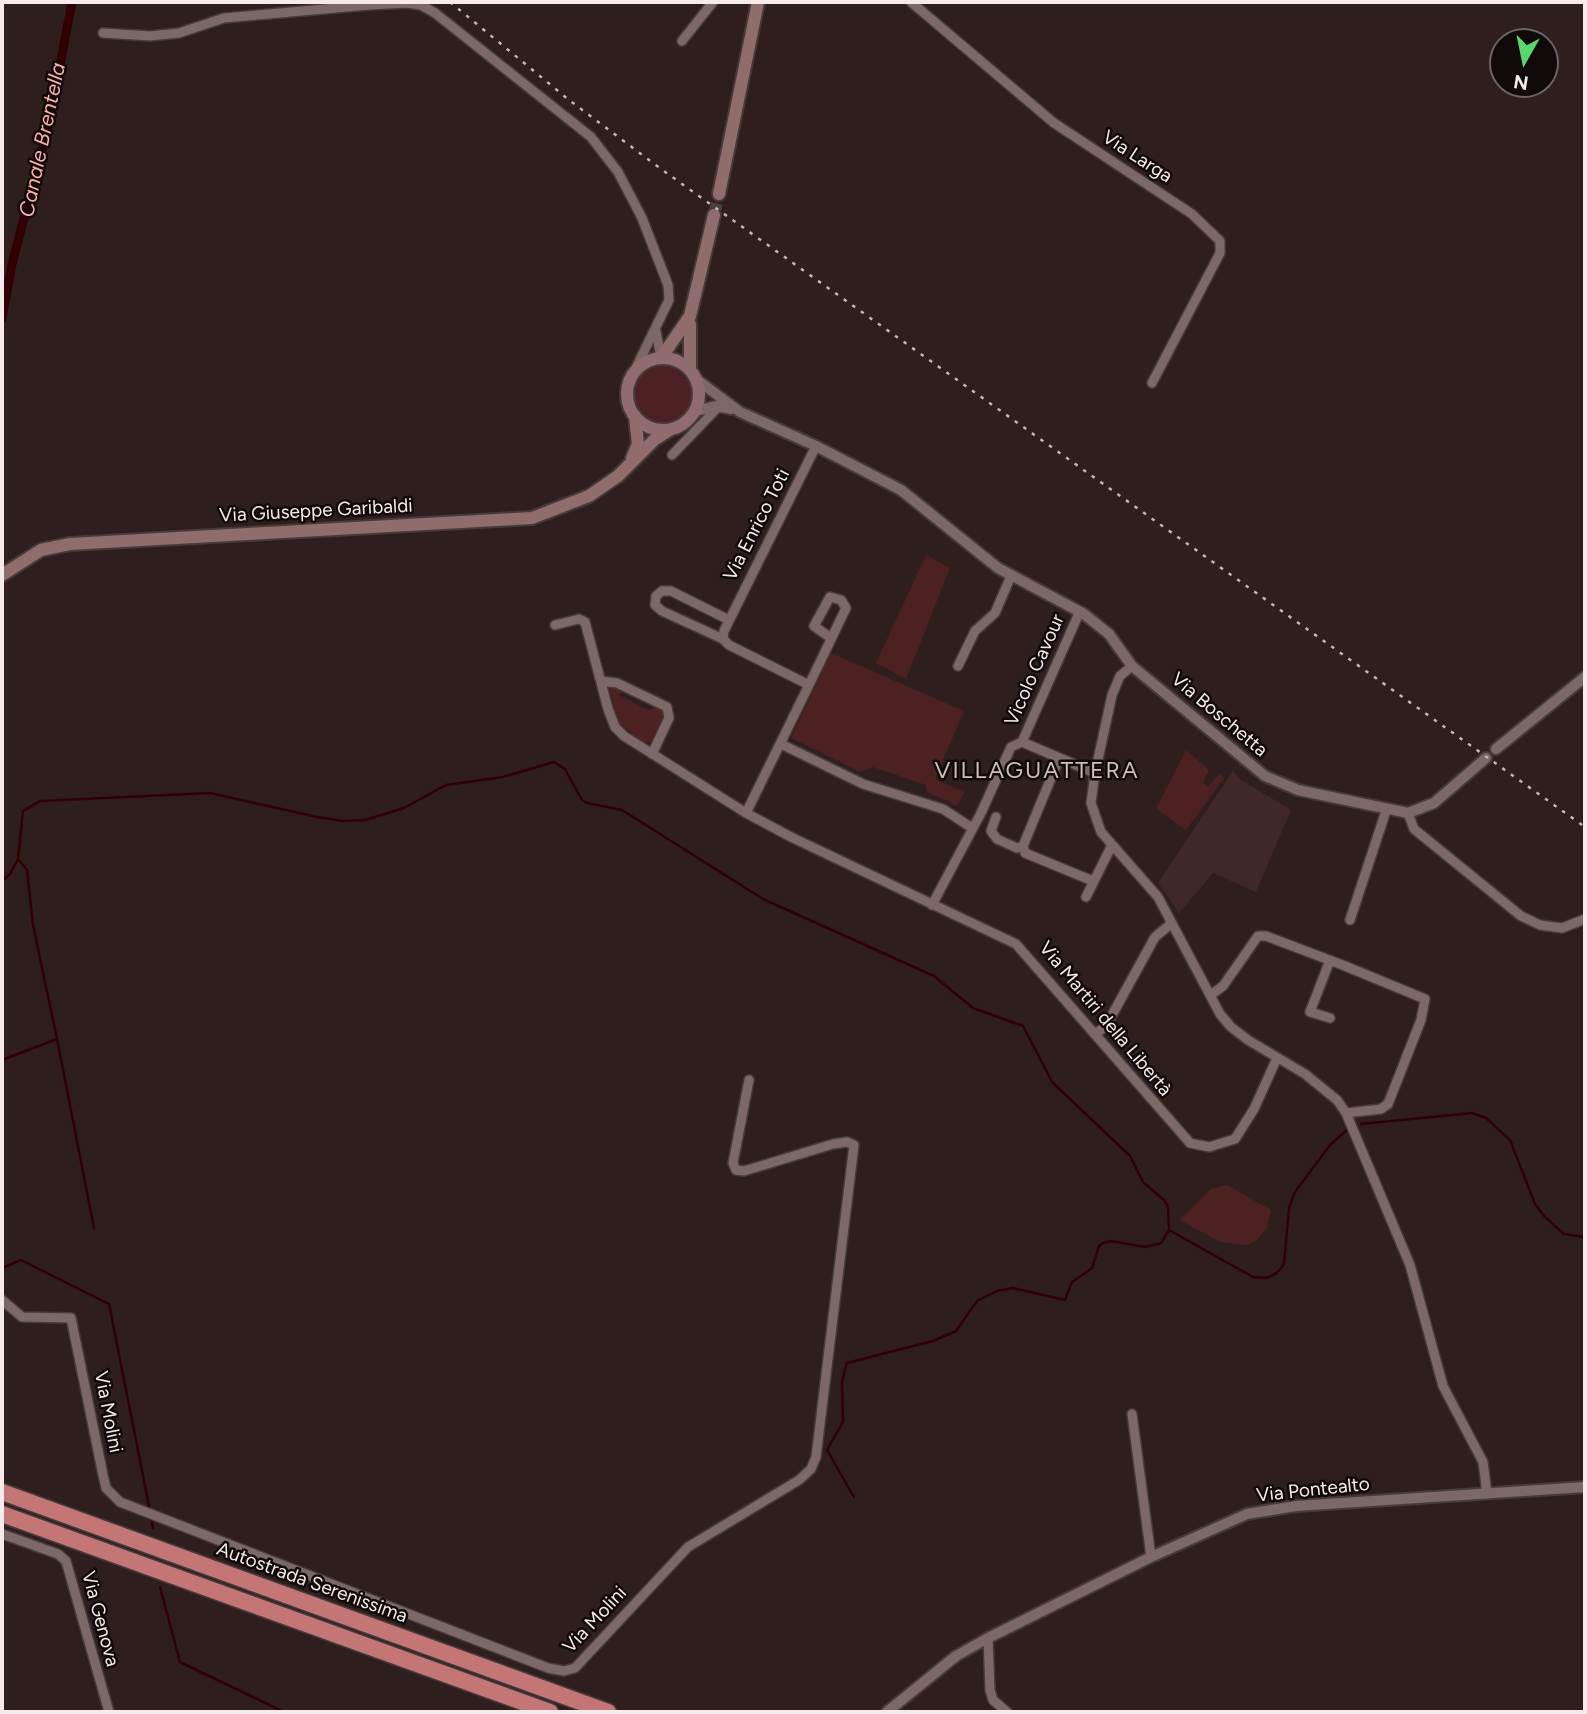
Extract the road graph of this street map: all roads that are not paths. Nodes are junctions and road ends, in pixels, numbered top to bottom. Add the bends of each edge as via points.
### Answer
1 (713, 2) edge
2 (758, 2) edge
3 (911, 2) edge
4 (103, 33) dead end
5 (682, 41) dead end
6 (719, 194) tunnel mouth
7 (714, 215) tunnel mouth
8 (690, 316) junction
9 (656, 330) junction
10 (676, 341) junction
11 (661, 358) junction
12 (693, 374) junction
13 (631, 378) junction
14 (1152, 383) dead end
15 (721, 404) junction
16 (695, 411) junction
17 (635, 416) junction
18 (671, 429) junction
19 (816, 446) junction
20 (672, 455) dead end
21 (626, 468) junction
22 (2, 575) edge
23 (1011, 576) junction
24 (1080, 611) junction
25 (729, 620) junction
26 (555, 625) dead end
27 (831, 638) junction
28 (723, 639) junction
29 (958, 666) dead end
30 (1132, 666) junction
31 (1585, 677) edge
32 (601, 681) junction
33 (809, 685) junction
34 (1022, 742) junction
35 (781, 744) junction
36 (1496, 749) dead end
37 (652, 754) junction
38 (1486, 758) dead end
39 (1059, 759) junction
40 (1095, 773) junction
41 (1386, 811) junction
42 (746, 813) junction
43 (1408, 813) junction
44 (996, 817) dead end
45 (972, 828) junction
46 (1112, 845) junction
47 (1023, 846) junction
48 (1093, 881) junction
49 (1086, 897) dead end
50 (932, 905) junction
51 (1585, 919) edge
52 (1350, 920) dead end
53 (1172, 923) junction
54 (1330, 960) junction
55 (1212, 994) junction
56 (1329, 1018) dead end
57 (1095, 1034) junction
58 (1277, 1058) junction
59 (749, 1080) dead end
60 (1346, 1113) junction
61 (2, 1300) edge
62 (1132, 1414) dead end
63 (1585, 1487) edge
64 (2, 1492) edge
65 (1488, 1494) junction
66 (2, 1514) edge
67 (2, 1534) edge
68 (1151, 1557) junction
69 (988, 1638) junction
70 (109, 1712) edge
71 (550, 1712) edge
72 (608, 1712) edge
73 (887, 1712) edge
74 (1007, 1712) edge

1 - 5 street
2 - 6 main road
3 - 14 street, Via Larga via 1054,123 1192,214 1220,241 1220,253
4 - 9 street via 150,36 179,33 224,18 421,5 603,148 642,218 668,285 669,300
7 - 8 main road
8 - 10 main road
8 - 12 main road via 687,338
9 - 10 street via 662,340
9 - 11 street
9 - 13 street
10 - 11 main road
11 - 12 main road via 681,362
11 - 13 main road via 643,363
12 - 15 street
12 - 16 main road via 699,389
13 - 17 main road via 627,397
15 - 16 street
15 - 19 street, Via Boschetta
15 - 20 street
16 - 18 main road via 681,426
17 - 18 main road via 651,428
17 - 21 main road via 638,444
18 - 21 main road, Via Giuseppe Garibaldi
19 - 23 street, Via Boschetta via 901,490
19 - 25 street, Via Enrico Toti
21 - 22 main road, Via Giuseppe Garibaldi via 589,496 532,518 70,544 41,550
23 - 24 street, Via Boschetta
23 - 29 street via 995,613 975,631
24 - 30 street, Via Boschetta via 1109,634
24 - 34 street, Vicolo Cavour
25 - 28 street, Via Enrico Toti
25 - 28 street via 671,591 656,596 655,605 662,611
26 - 32 street, Via Martiri della Libertà via 579,619 585,622
27 - 27 street via 814,626 827,598 836,597 846,608
27 - 33 street
28 - 33 street
30 - 40 street via 1120,676 1112,695
30 - 41 street, Via Boschetta via 1265,776 1298,790
31 - 36 street
32 - 37 street, Via Martiri della Libertà via 615,727
32 - 37 street via 617,683 667,707 670,718
33 - 35 street
34 - 39 street
34 - 45 street, Vicolo Cavour via 1011,747
35 - 42 street
35 - 45 street via 873,788 943,809
37 - 42 street, Via Martiri della Libertà
38 - 43 street via 1434,803
39 - 40 street
39 - 47 street
40 - 46 street via 1094,816
41 - 43 street, Via Boschetta
41 - 52 street
42 - 50 street, Via Martiri della Libertà
43 - 51 street via 1414,829 1521,916 1562,928
44 - 47 street via 991,831 997,839
45 - 50 street, Vicolo Cavour
46 - 48 street
46 - 53 street via 1158,897
47 - 48 street via 1024,853
48 - 49 street
50 - 57 street, Via Martiri della Libertà via 1016,944
53 - 55 street
53 - 57 street via 1155,937 1106,1026
54 - 55 street via 1258,936 1223,986
54 - 56 street via 1310,1012
54 - 60 street via 1419,995 1426,1005 1388,1104
55 - 58 street via 1231,1027
57 - 58 street, Via Martiri della Libertà via 1182,1136 1209,1147 1235,1139
58 - 60 street via 1318,1084
59 - 61 street, Via Molini via 733,1163 736,1170 840,1143 853,1146 855,1152 816,1457 800,1480 688,1547 575,1668 548,1668 120,1502 106,1488 71,1318 22,1317
60 - 65 street via 1410,1265 1443,1386 1483,1462
62 - 68 street
63 - 65 street, Via Pontealto
64 - 72 highway, Autostrada Serenissima
65 - 68 street, Via Pontealto via 1263,1510 1232,1519
66 - 71 highway
67 - 70 street, Via Genova via 66,1561
68 - 69 street, Via Pontealto
69 - 73 street, Via Pontealto via 956,1656
69 - 74 street via 990,1690 993,1700

